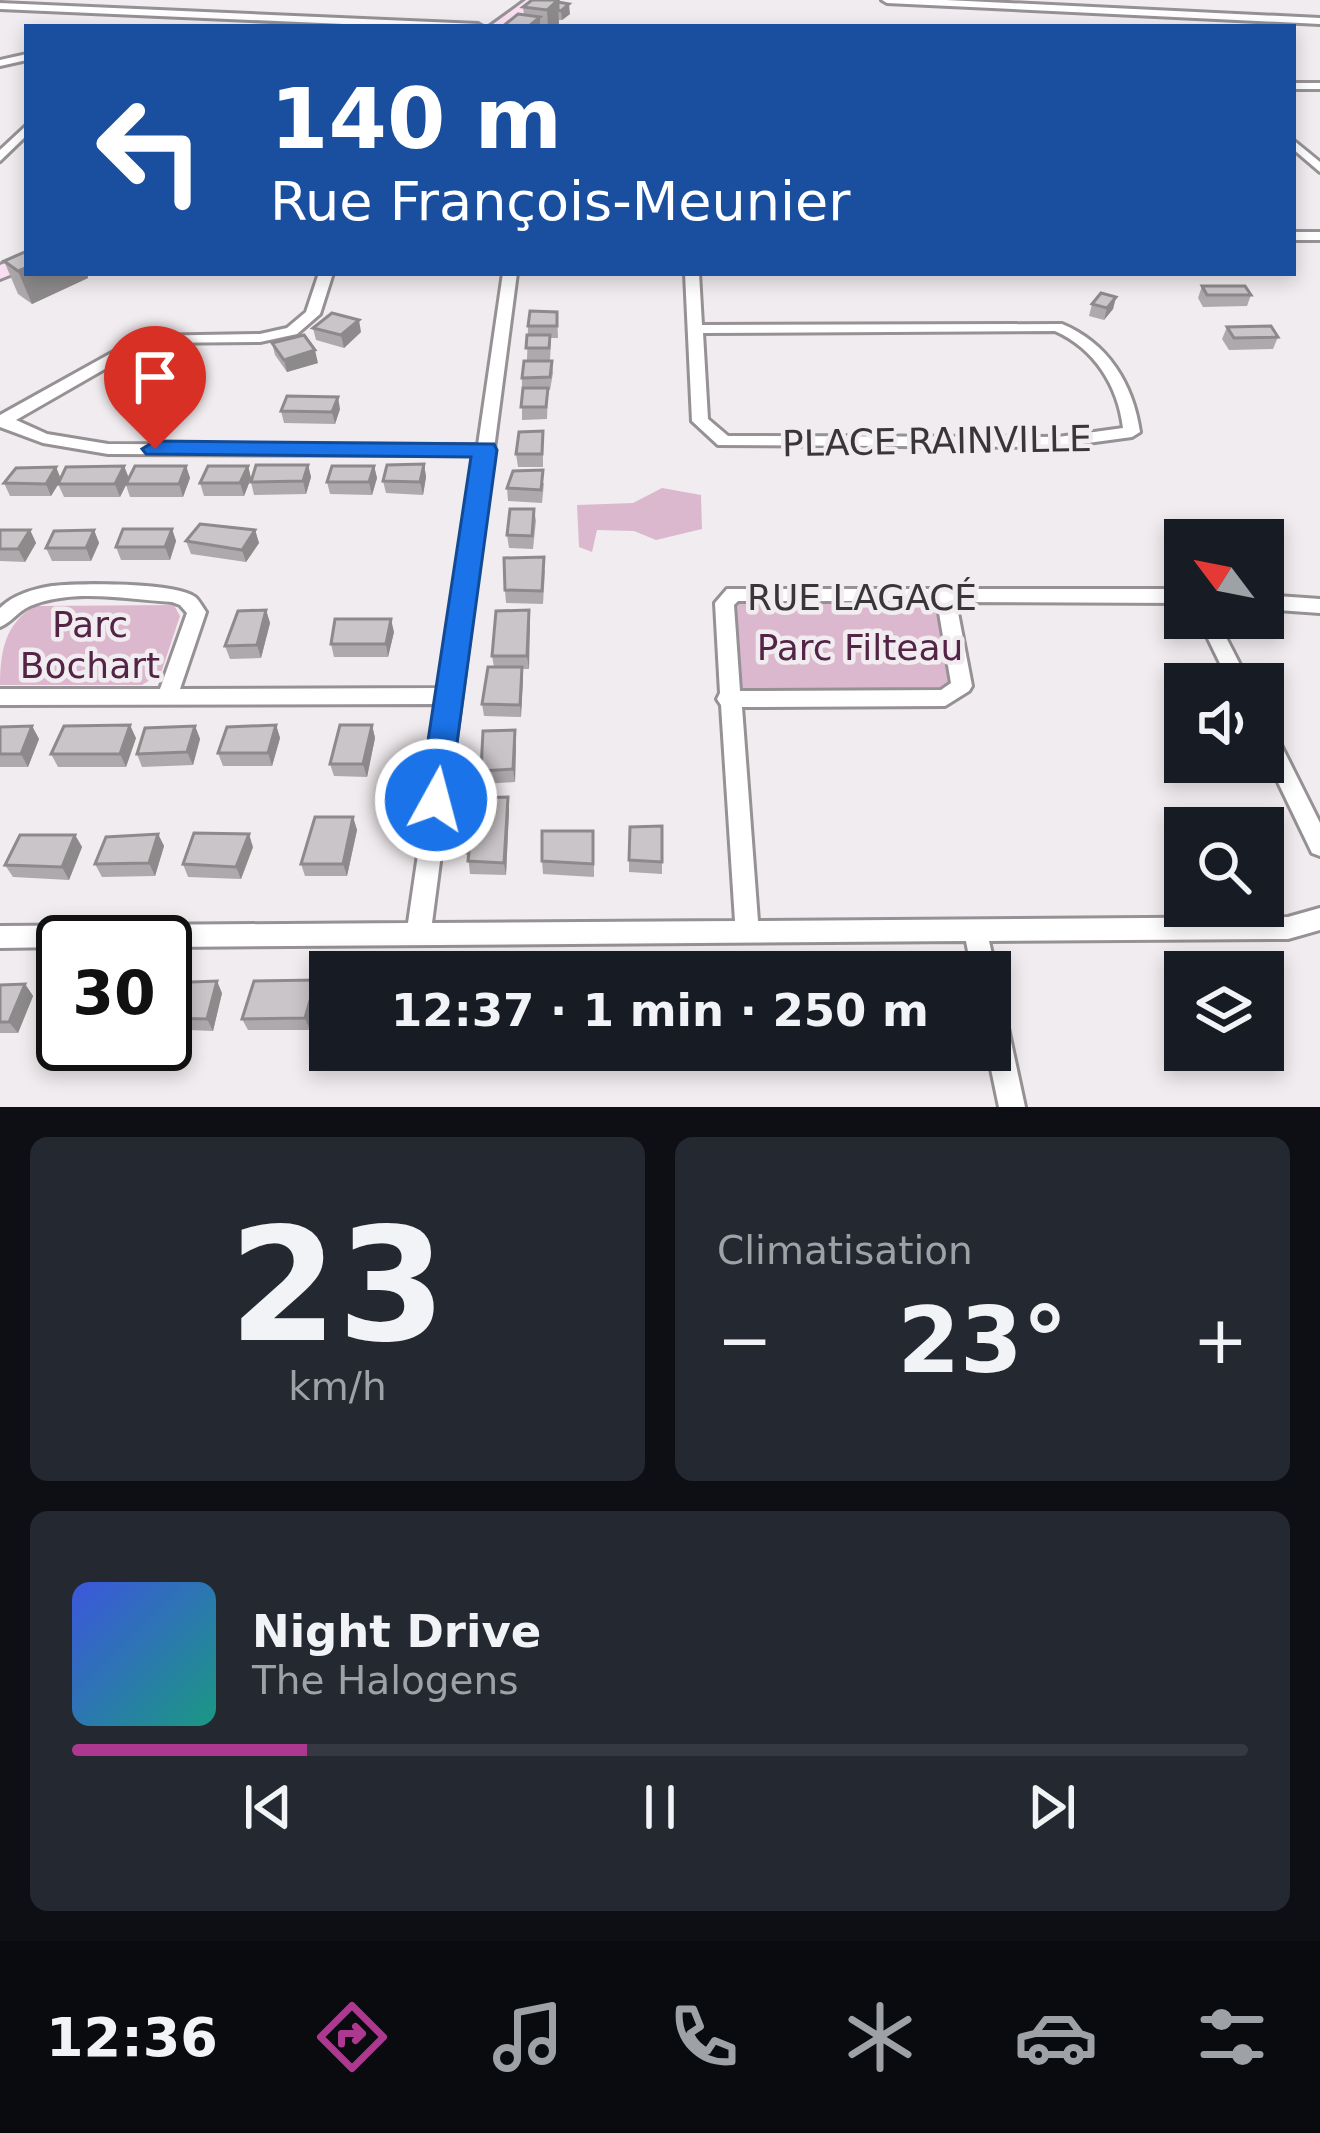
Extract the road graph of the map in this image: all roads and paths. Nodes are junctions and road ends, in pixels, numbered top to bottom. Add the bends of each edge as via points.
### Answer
1 (536, 0) edge
2 (887, 0) edge
3 (1023, 0) edge
4 (1147, 0) edge
5 (0, 6) edge
6 (1036, 6) junction
7 (143, 13) junction
8 (1159, 14) junction
9 (1320, 21) edge
10 (292, 23) edge
11 (130, 24) edge
12 (338, 24) edge
13 (500, 24) edge
14 (1081, 24) edge
15 (24, 131) edge
16 (1296, 146) edge
17 (0, 157) edge
18 (1320, 169) edge
19 (325, 276) edge
20 (510, 276) edge
21 (692, 276) edge
22 (694, 329) junction
23 (2, 421) edge
24 (485, 450) junction
25 (1164, 596) edge
26 (946, 597) junction
27 (1284, 603) edge
28 (1320, 606) edge
29 (0, 620) edge
30 (449, 696) junction
31 (0, 697) edge
32 (167, 697) junction
33 (727, 699) junction
34 (1284, 766) edge
35 (1315, 820) edge
36 (1320, 845) edge
37 (1320, 920) edge
38 (747, 929) junction
39 (975, 929) junction
40 (419, 932) junction
41 (0, 937) edge
42 (980, 951) edge
43 (1005, 1071) edge
44 (1012, 1107) edge

1 - 13 main road
2 - 6 street
3 - 6 street
4 - 8 street
5 - 7 street
6 - 8 street
6 - 14 street
7 - 10 street
7 - 11 street
8 - 9 street
10 - 12 street
15 - 17 street
16 - 18 street
19 - 23 street via 313,314 292,331 147,339
20 - 24 street
21 - 22 street, PLACE RAINVILLE
22 - 22 street, PLACE RAINVILLE via 700,421 724,440 1058,442 1132,432 1102,357 1057,327
23 - 24 street via 107,449
24 - 30 street
25 - 26 street, RUE LAGACÉ
26 - 33 street, RUE LAGACÉ via 734,594 724,603
26 - 33 street via 962,686 945,698
27 - 28 street
29 - 32 street via 7,607 39,593 187,600 197,612
30 - 32 street
30 - 40 street
31 - 32 street
33 - 38 street, RUE LAGACÉ
34 - 35 street
35 - 36 street
37 - 39 street via 1288,928
38 - 39 street
38 - 40 street
39 - 42 street
40 - 41 street
43 - 44 street

